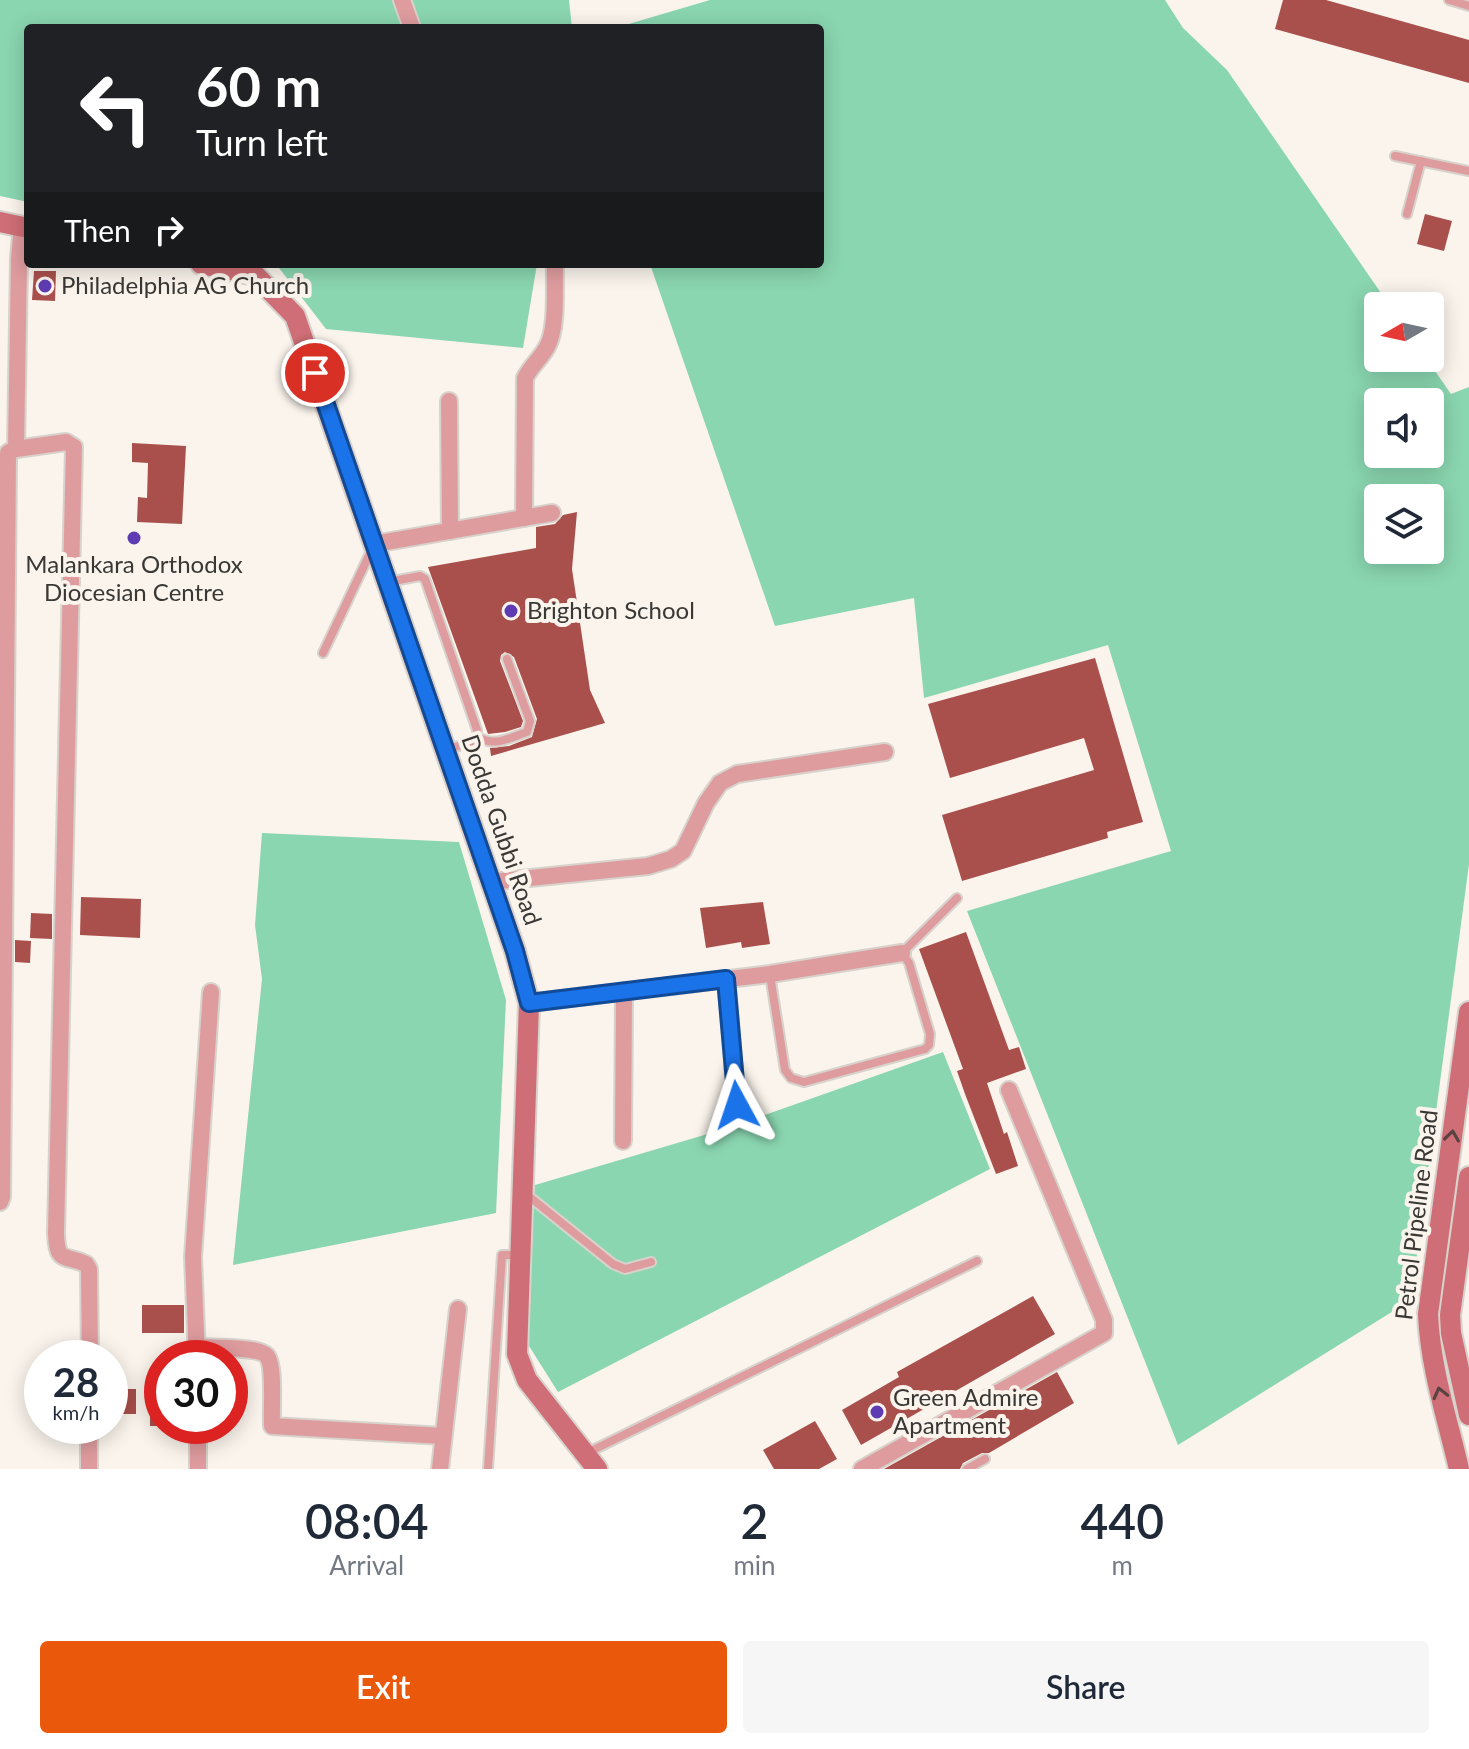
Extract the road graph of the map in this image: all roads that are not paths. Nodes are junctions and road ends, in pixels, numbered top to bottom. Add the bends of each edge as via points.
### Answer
1 (402, 0) edge
2 (1449, 0) edge
3 (1469, 6) edge
4 (411, 24) edge
5 (1395, 156) dead end
6 (1421, 161) junction
7 (1469, 171) edge
8 (1407, 214) dead end
9 (0, 222) edge
10 (24, 227) edge
11 (24, 240) edge
12 (221, 268) edge
13 (555, 268) edge
14 (449, 401) dead end
15 (8, 452) edge
16 (552, 513) dead end
17 (524, 518) junction
18 (450, 531) junction
19 (374, 544) junction
20 (387, 583) junction
21 (323, 653) dead end
22 (507, 659) dead end
23 (477, 736) junction
24 (445, 750) junction
25 (885, 752) dead end
26 (491, 882) junction
27 (957, 898) dead end
28 (902, 953) junction
29 (770, 974) junction
30 (726, 979) junction
31 (624, 991) junction
32 (211, 992) dead end
33 (529, 1003) junction
34 (1469, 1012) edge
35 (1465, 1067) edge
36 (1009, 1090) dead end
37 (737, 1105) dead end
38 (623, 1141) dead end
39 (1469, 1177) edge
40 (522, 1191) junction
41 (0, 1202) edge
42 (520, 1255) junction
43 (977, 1261) dead end
44 (651, 1262) dead end
45 (458, 1309) dead end
46 (90, 1340) edge
47 (196, 1340) edge
48 (248, 1351) edge
49 (1469, 1415) edge
50 (443, 1436) junction
51 (89, 1444) edge
52 (198, 1444) edge
53 (985, 1459) dead end
54 (591, 1461) edge
55 (89, 1469) edge
56 (198, 1469) edge
57 (440, 1469) edge
58 (488, 1469) edge
59 (862, 1469) edge
60 (967, 1469) edge
61 (1459, 1469) edge

1 - 4 street
2 - 3 lane
5 - 6 lane
6 - 7 lane
6 - 8 lane
9 - 10 street
11 - 15 street
12 - 19 street, Dodda Gubbi Road via 255,275 295,316
13 - 17 street via 552,334 525,378
14 - 18 street
15 - 41 street
15 - 46 street via 66,442 74,447 56,1233 59,1254 89,1269
16 - 17 street
17 - 18 street
18 - 19 street
19 - 20 street, Dodda Gubbi Road
19 - 21 lane
20 - 23 lane via 425,579
20 - 24 street, Dodda Gubbi Road
22 - 23 lane via 530,728 494,743
23 - 24 lane
24 - 26 street, Dodda Gubbi Road
25 - 26 street via 737,774 720,783 683,851 671,859 648,866
26 - 33 street, Dodda Gubbi Road
27 - 28 lane
28 - 29 street
28 - 29 lane via 918,991 929,1045 804,1082 785,1070
29 - 30 street
30 - 31 street
30 - 37 street
31 - 33 street
31 - 38 street
32 - 47 street via 193,1257
33 - 40 street, Dodda Gubbi Road
34 - 35 street, Petrol Pipeline Road
61 -> 35 street, Petrol Pipeline Road via 1428,1314
36 - 59 street via 1104,1320 1104,1333
39 - 49 street, Petrol Pipeline Road via 1450,1315
40 - 42 street, Dodda Gubbi Road
40 - 44 lane via 613,1264 625,1269
42 - 54 street, Dodda Gubbi Road via 517,1354 527,1380
42 - 58 lane via 502,1255
43 - 54 lane
45 - 50 street
48 - 50 street via 267,1356 271,1366 272,1426
50 - 57 street
51 - 55 street
52 - 56 street
53 - 60 lane

